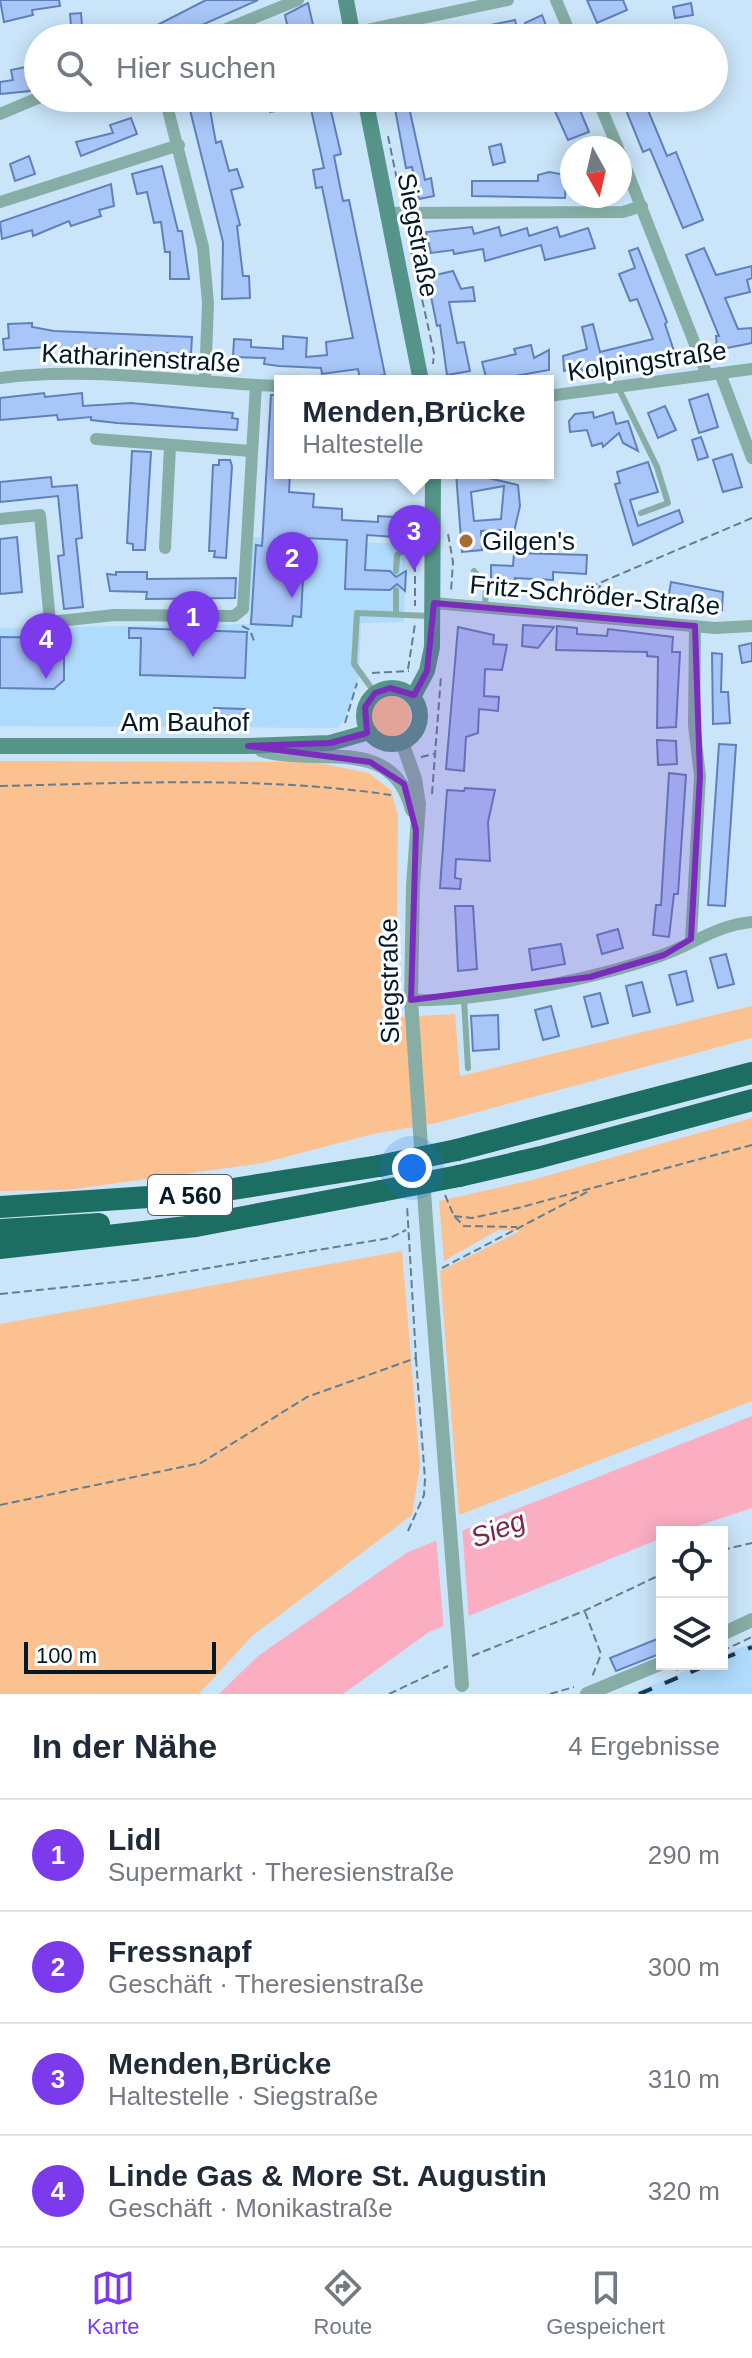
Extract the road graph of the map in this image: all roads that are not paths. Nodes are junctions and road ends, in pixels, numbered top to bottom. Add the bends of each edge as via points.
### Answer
1 (298, 0) edge
2 (346, 0) edge
3 (508, 0) edge
4 (556, 0) edge
5 (239, 24) edge
6 (350, 24) edge
7 (404, 24) edge
8 (566, 24) edge
9 (24, 104) edge
10 (169, 112) edge
11 (369, 112) edge
12 (603, 112) edge
13 (0, 114) edge
14 (613, 136) edge
15 (179, 145) junction
16 (632, 182) edge
17 (0, 202) edge
18 (642, 206) junction
19 (396, 212) junction
20 (752, 369) edge
21 (713, 374) junction
22 (427, 375) edge
23 (0, 378) edge
24 (205, 381) junction
25 (256, 385) junction
26 (274, 386) edge
27 (618, 387) junction
28 (554, 395) edge
29 (96, 439) dead end
30 (170, 446) junction
31 (251, 451) junction
32 (752, 458) edge
33 (433, 479) edge
34 (641, 513) dead end
35 (0, 519) edge
36 (435, 533) junction
37 (165, 548) dead end
38 (396, 571) dead end
39 (474, 571) dead end
40 (396, 590) dead end
41 (485, 607) junction
42 (434, 610) junction
43 (396, 613) junction
44 (695, 626) junction
45 (752, 626) edge
46 (375, 693) junction
47 (413, 697) junction
48 (369, 732) junction
49 (402, 742) junction
50 (0, 746) edge
51 (248, 746) junction
52 (416, 830) junction
53 (752, 922) edge
54 (691, 939) junction
55 (464, 996) junction
56 (411, 1000) junction
57 (468, 1068) dead end
58 (752, 1073) edge
59 (752, 1100) edge
60 (0, 1207) edge
61 (292, 1208) junction
62 (0, 1230) edge
63 (0, 1248) edge
64 (752, 1620) edge
65 (728, 1631) edge
66 (656, 1666) edge
67 (585, 1688) edge
68 (618, 1688) edge
69 (462, 1689) edge

1 - 5 street
2 - 6 main road
3 - 7 street
4 - 8 street
9 - 13 street
10 - 15 street
11 - 19 main road, Siegstraße
12 - 14 street
15 - 17 street
15 - 24 street via 203,247 208,303
16 - 18 street
18 - 19 street via 623,212
18 - 21 street
19 - 22 main road, Siegstraße
20 - 21 street, Kolpingstraße
21 - 27 street, Kolpingstraße
21 - 32 street
23 - 24 street, Katharinenstraße via 42,372
24 - 25 street, Katharinenstraße
25 - 26 street, Katharinenstraße
25 - 31 street
27 - 28 street, Kolpingstraße
27 - 34 lane via 657,467 668,503
29 - 30 street
30 - 31 street
30 - 37 street
31 - 35 street via 243,609 234,616 114,615 50,622 40,515
33 - 36 main road
36 - 38 lane via 418,536 397,555
36 - 42 main road
39 - 41 lane via 486,586
40 - 43 lane
41 - 42 street, Fritz-Schröder-Straße
41 - 44 street, Fritz-Schröder-Straße
42 - 43 lane
42 - 47 main road via 427,671
43 - 46 lane via 357,613 354,664
44 - 45 street, Fritz-Schröder-Straße
44 - 54 street via 694,725 700,776
46 - 47 main road via 390,688
46 - 48 main road via 365,707
47 - 49 main road via 419,722
48 - 49 main road via 384,743
48 - 51 main road, Am Bauhof via 349,739
49 - 52 street, Siegstraße via 419,804
50 - 51 main road, Am Bauhof
51 - 52 street via 387,768 404,784
52 - 56 street, Siegstraße
53 - 54 street
54 - 55 street via 664,955 590,977
55 - 56 street
55 - 57 lane
56 - 69 street, Siegstraße, bridge
58 - 60 highway, A 560, bridge via 379,1166 208,1193
59 - 61 highway, A 560, bridge via 459,1176
61 - 62 highway, A 560
61 - 63 highway via 152,1232
64 - 65 street
66 - 68 street
67 - 68 street

